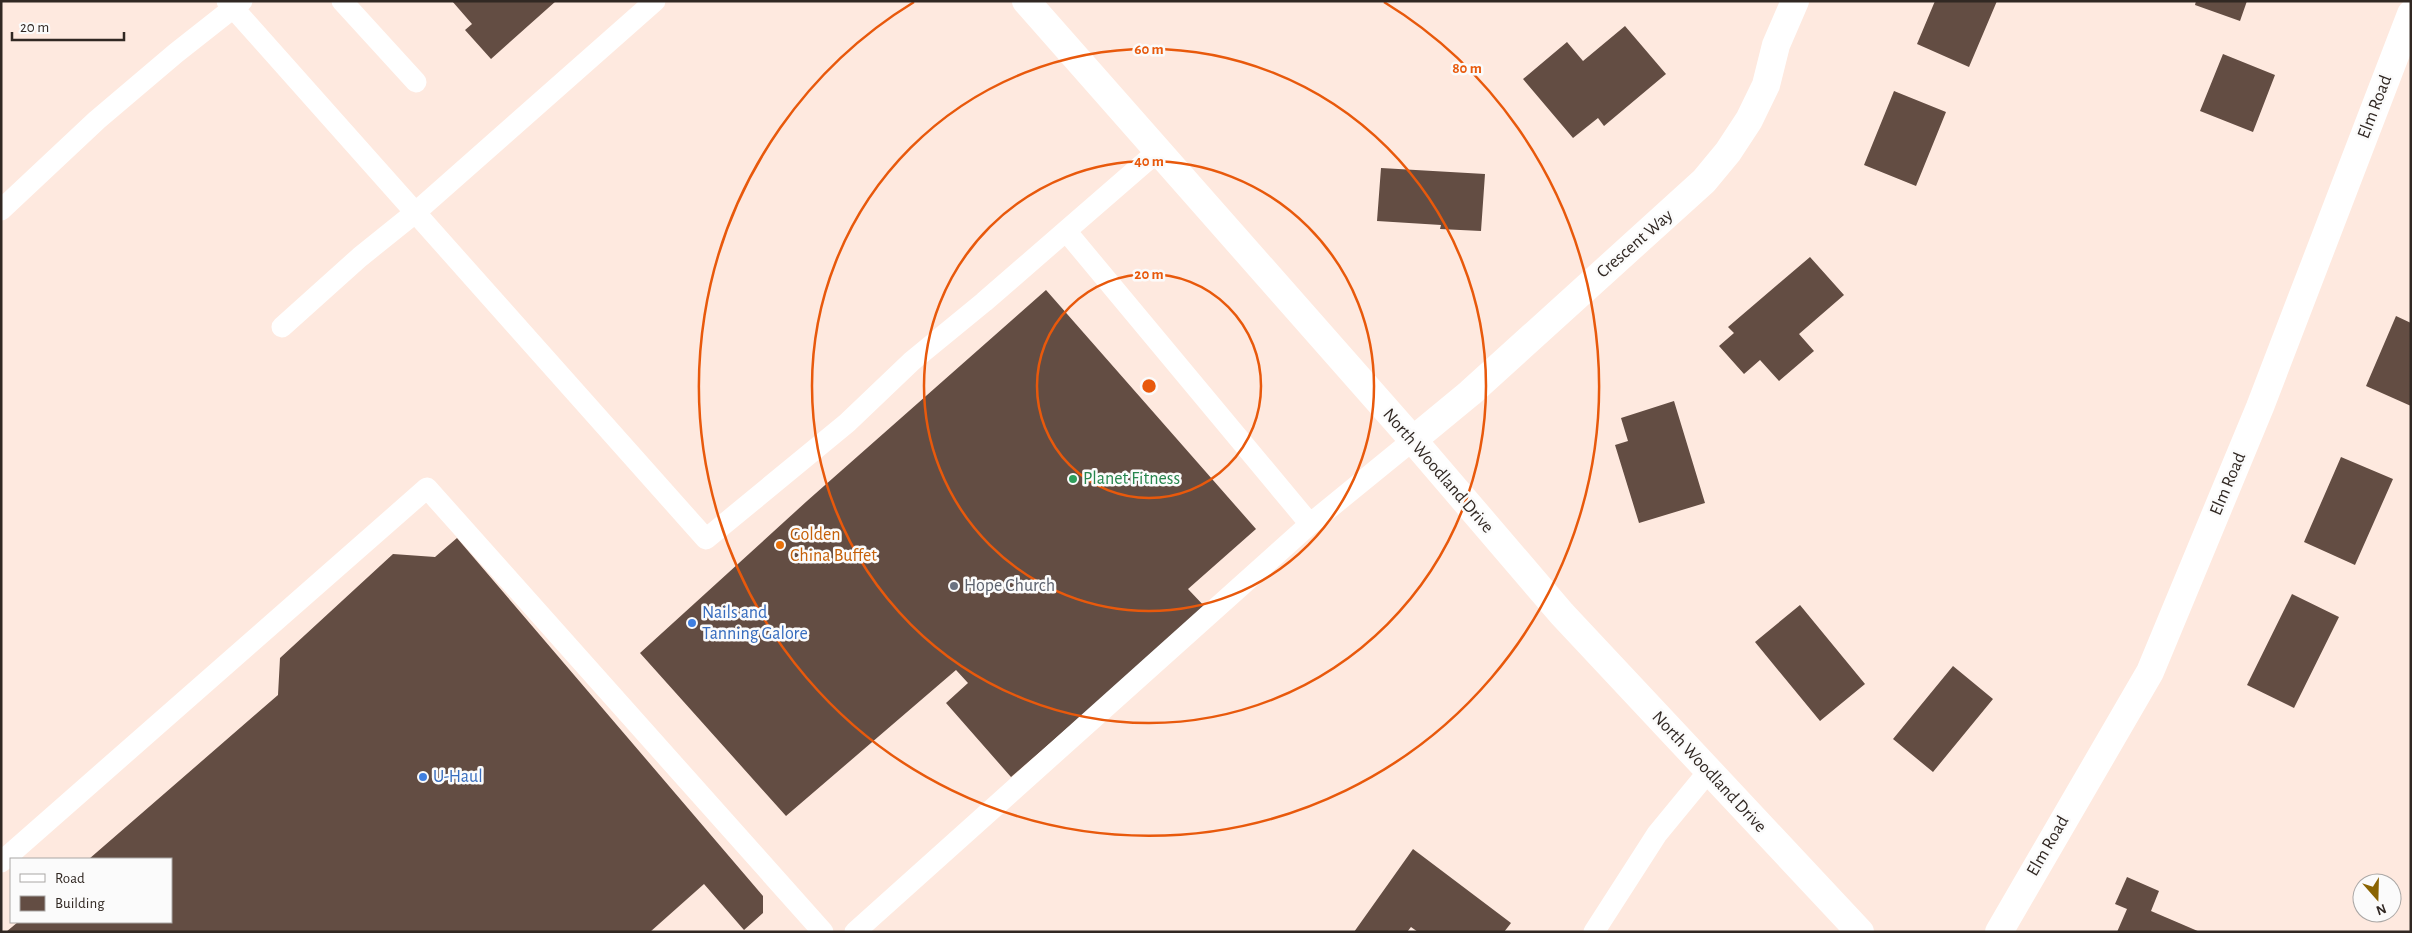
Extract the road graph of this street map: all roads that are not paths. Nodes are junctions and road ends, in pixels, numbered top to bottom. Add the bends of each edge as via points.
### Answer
1 (342, 1) edge
2 (655, 1) edge
3 (1026, 1) edge
4 (1794, 1) edge
5 (234, 4) edge
6 (2411, 14) edge
7 (416, 82) dead end
8 (1158, 151) junction
9 (1, 210) edge
10 (416, 212) junction
11 (1066, 231) junction
12 (282, 327) dead end
13 (1413, 440) junction
14 (1310, 524) junction
15 (1708, 772) junction
16 (1, 862) edge
17 (824, 932) edge
18 (855, 932) edge
19 (1594, 932) edge
20 (1860, 932) edge
21 (1999, 932) edge

1 - 7 lane
2 - 10 lane
3 - 8 street, North Woodland Drive
4 - 13 street, Crescent Way via 1776,46 1766,86 1749,120 1704,180
5 - 9 lane via 97,120
5 - 10 lane
6 - 21 street, Elm Road via 2260,407 2150,672
8 - 11 lane
8 - 13 street, North Woodland Drive
10 - 11 lane via 706,539 847,423 912,361
10 - 12 lane
11 - 14 lane
13 - 14 lane
13 - 15 street, North Woodland Drive via 1562,614
14 - 18 lane
15 - 19 lane via 1657,834
15 - 20 street, North Woodland Drive
16 - 17 lane via 427,488

